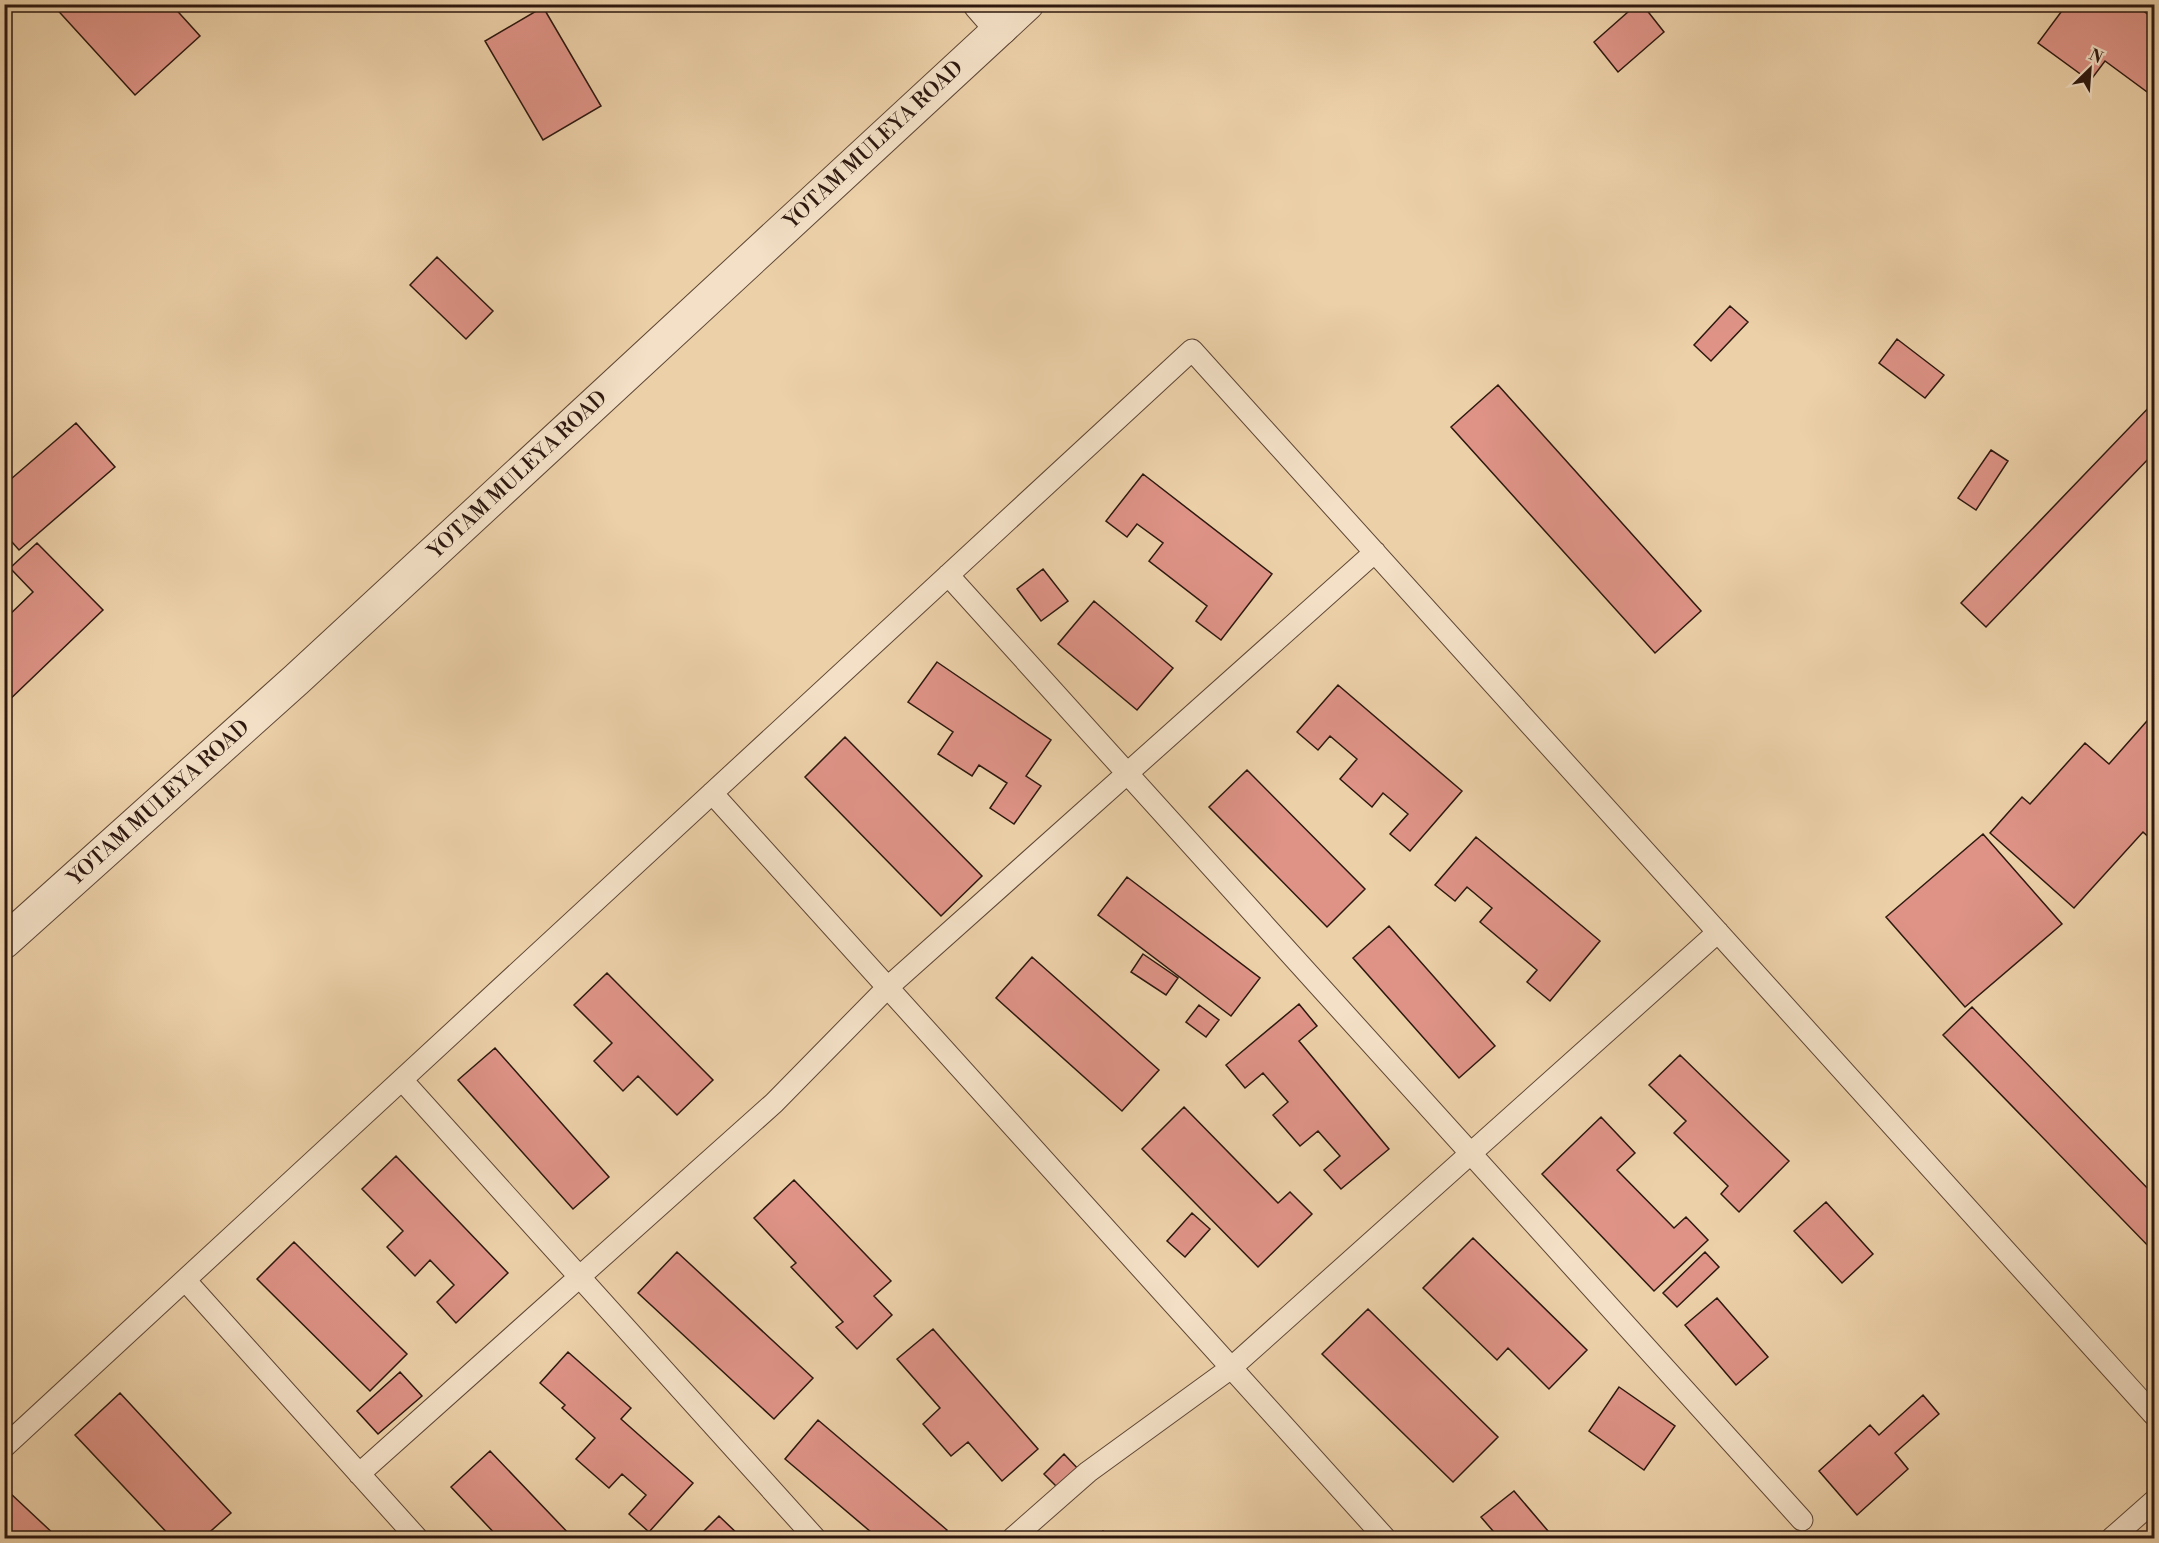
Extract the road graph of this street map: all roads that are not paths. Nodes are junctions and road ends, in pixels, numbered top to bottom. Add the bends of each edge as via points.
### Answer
1 (1027, 4) edge
2 (990, 16) edge
3 (1375, 552) junction
4 (948, 575) junction
5 (1127, 774) junction
6 (712, 793) junction
7 (1718, 932) junction
8 (4, 942) edge
9 (887, 988) junction
10 (402, 1080) junction
11 (1470, 1154) junction
12 (580, 1276) junction
13 (185, 1281) junction
14 (1231, 1368) junction
15 (2154, 1415) edge
16 (4, 1447) edge
17 (358, 1474) junction
18 (2154, 1501) edge
19 (1802, 1520) dead end
20 (417, 1539) edge
21 (815, 1539) edge
22 (1013, 1539) edge
23 (1385, 1539) edge
24 (2112, 1539) edge

1 - 2 street, YOTAM MULEYA ROAD
2 - 8 street, YOTAM MULEYA ROAD via 315,663
3 - 4 lane via 1192,350
3 - 5 lane
3 - 7 lane
4 - 5 lane
4 - 6 lane
5 - 9 lane
5 - 11 lane
6 - 9 lane
6 - 10 lane
7 - 11 lane
7 - 15 lane
9 - 12 lane via 774,1103
9 - 14 lane
10 - 12 lane
10 - 13 lane
11 - 14 lane
11 - 19 lane
12 - 17 lane
12 - 21 lane
13 - 16 lane
13 - 17 lane
14 - 22 lane via 1088,1472
14 - 23 lane
17 - 20 lane
18 - 24 lane

